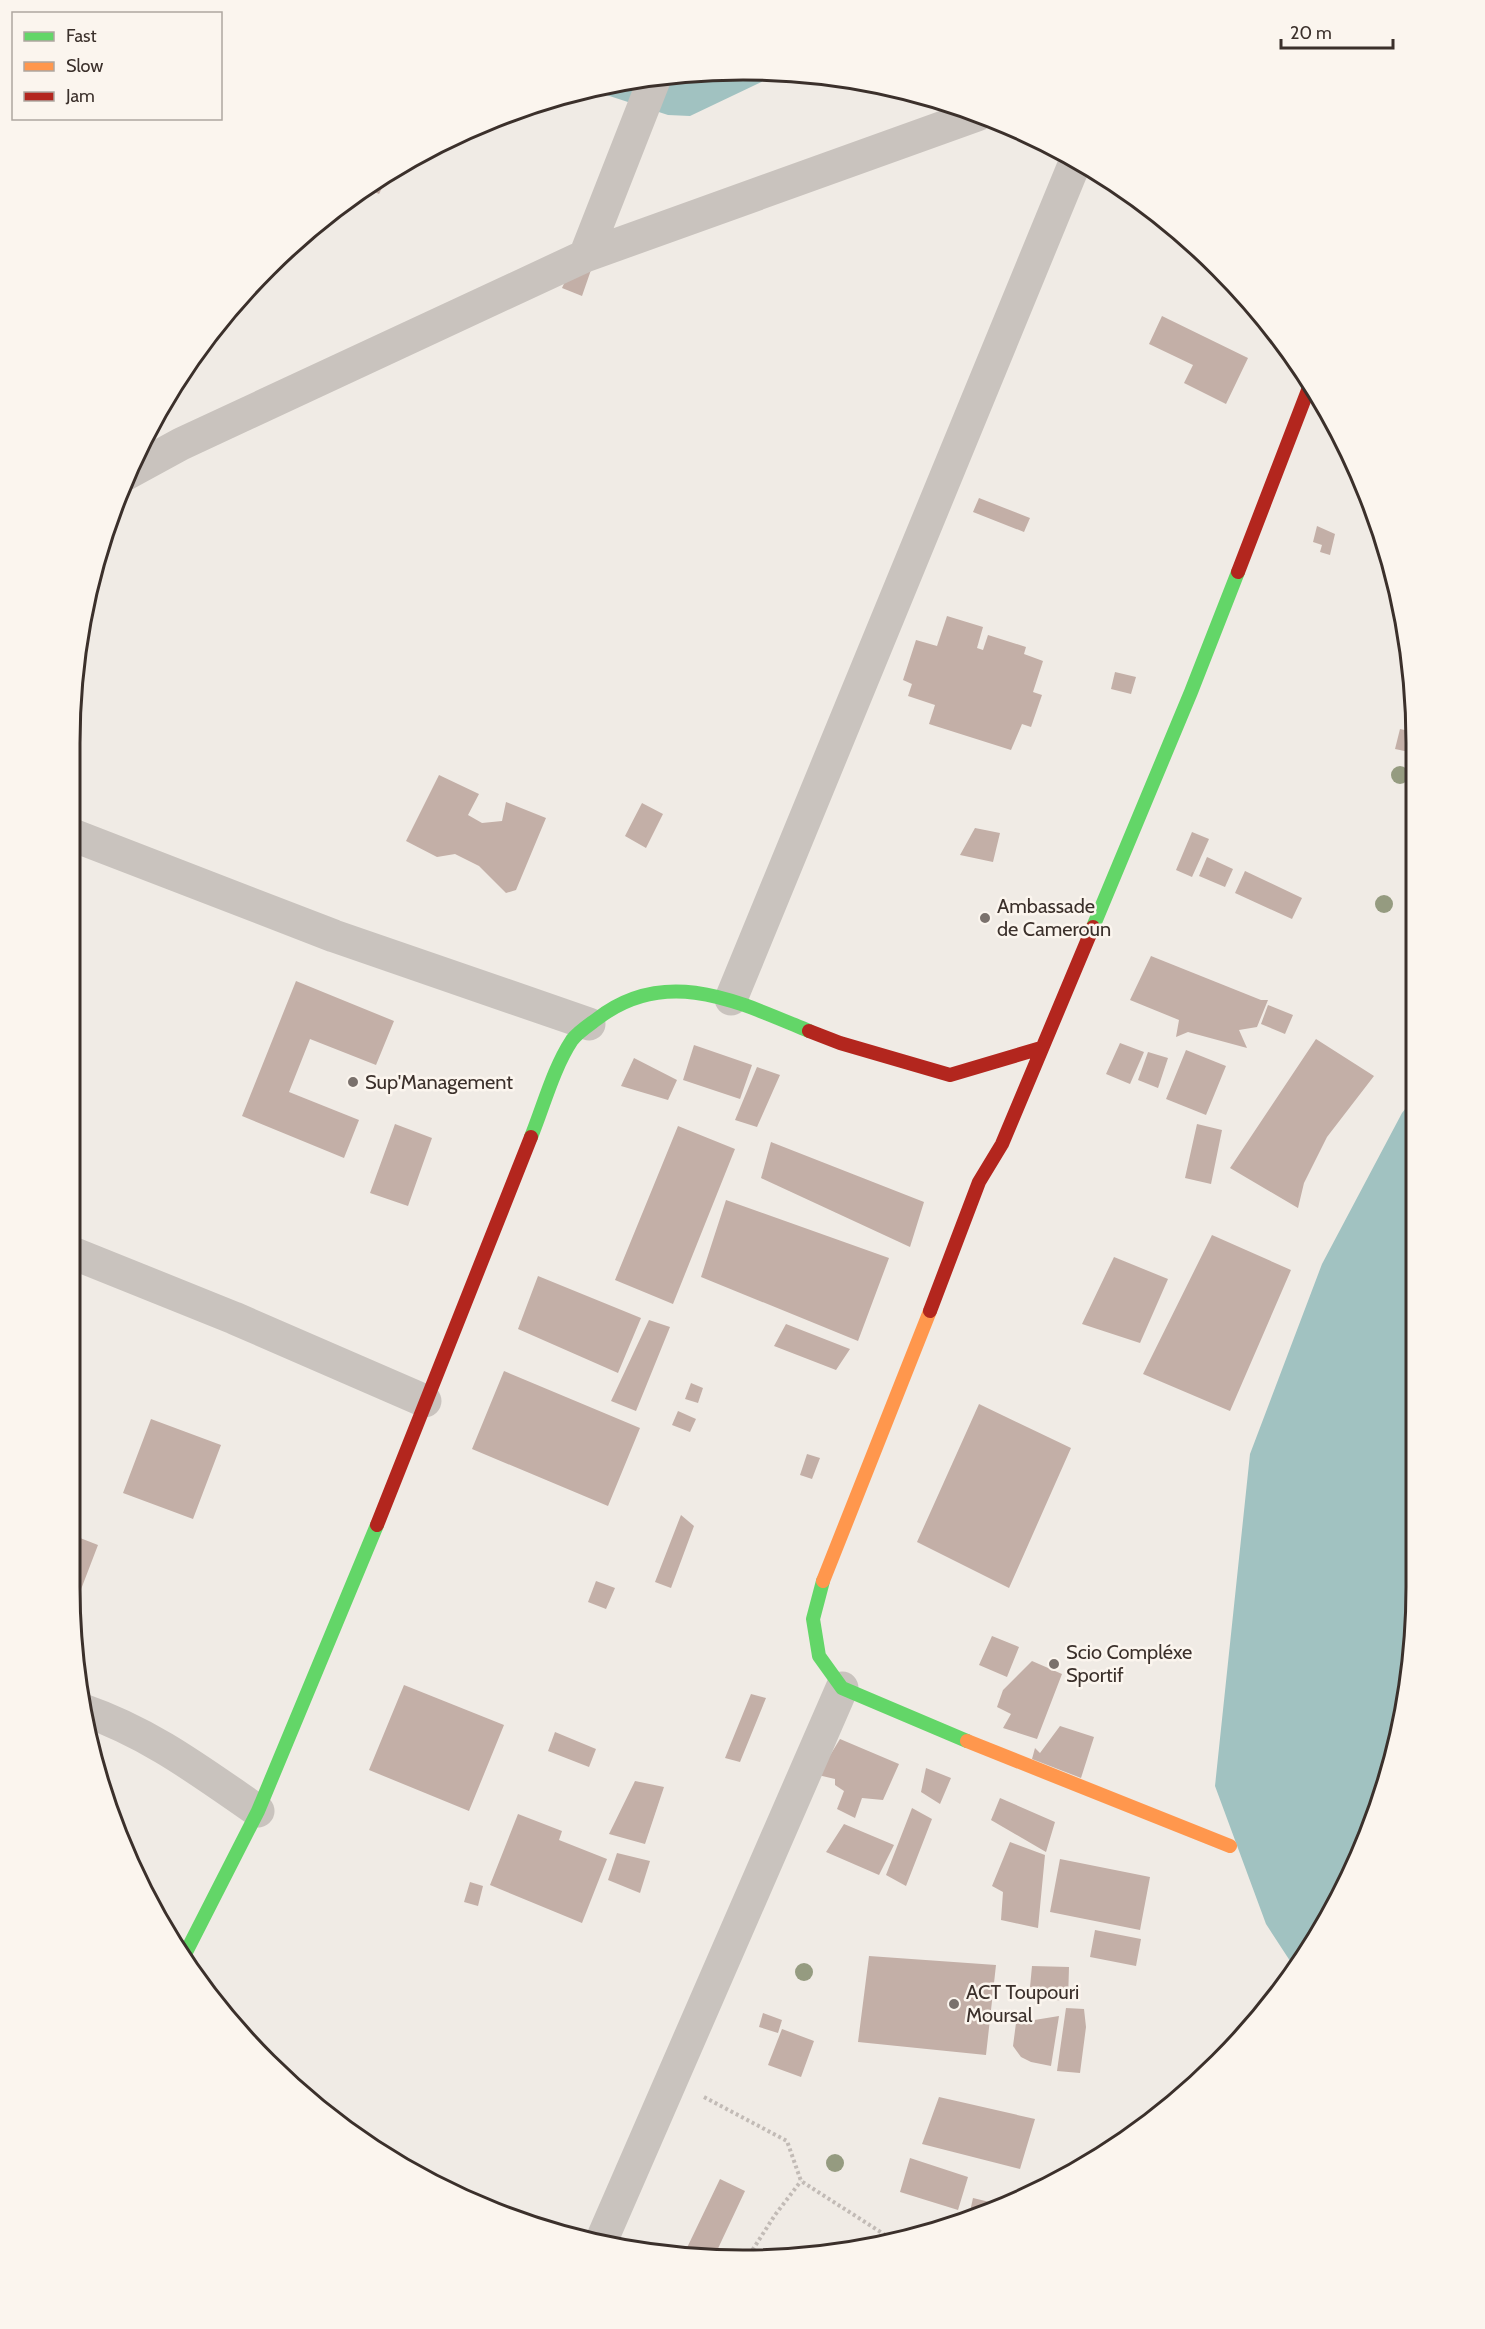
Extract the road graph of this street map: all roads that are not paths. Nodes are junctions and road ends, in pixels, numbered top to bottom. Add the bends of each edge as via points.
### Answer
1 (652, 86) edge
2 (966, 119) edge
3 (1073, 167) edge
4 (585, 256) junction
5 (1306, 394) edge
6 (140, 466) edge
7 (80, 838) edge
8 (731, 999) junction
9 (589, 1024) junction
10 (1041, 1048) junction
11 (80, 1256) edge
12 (425, 1401) junction
13 (842, 1688) junction
14 (91, 1713) edge
15 (258, 1810) junction
16 (1230, 1846) dead end
17 (187, 1949) edge
18 (604, 2235) edge

1 - 4 street
2 - 4 street
3 - 8 street
4 - 6 street
5 - 10 street via 1191,692
7 - 9 street via 334,936
8 - 9 street via 662,993 631,999
8 - 10 street via 840,1043 950,1076
9 - 12 street via 574,1037 564,1054
10 - 13 street via 1002,1144 979,1182 822,1584 813,1618 819,1656
11 - 12 street
12 - 15 street
13 - 16 street
13 - 18 street
14 - 15 street via 161,1745
15 - 17 street

